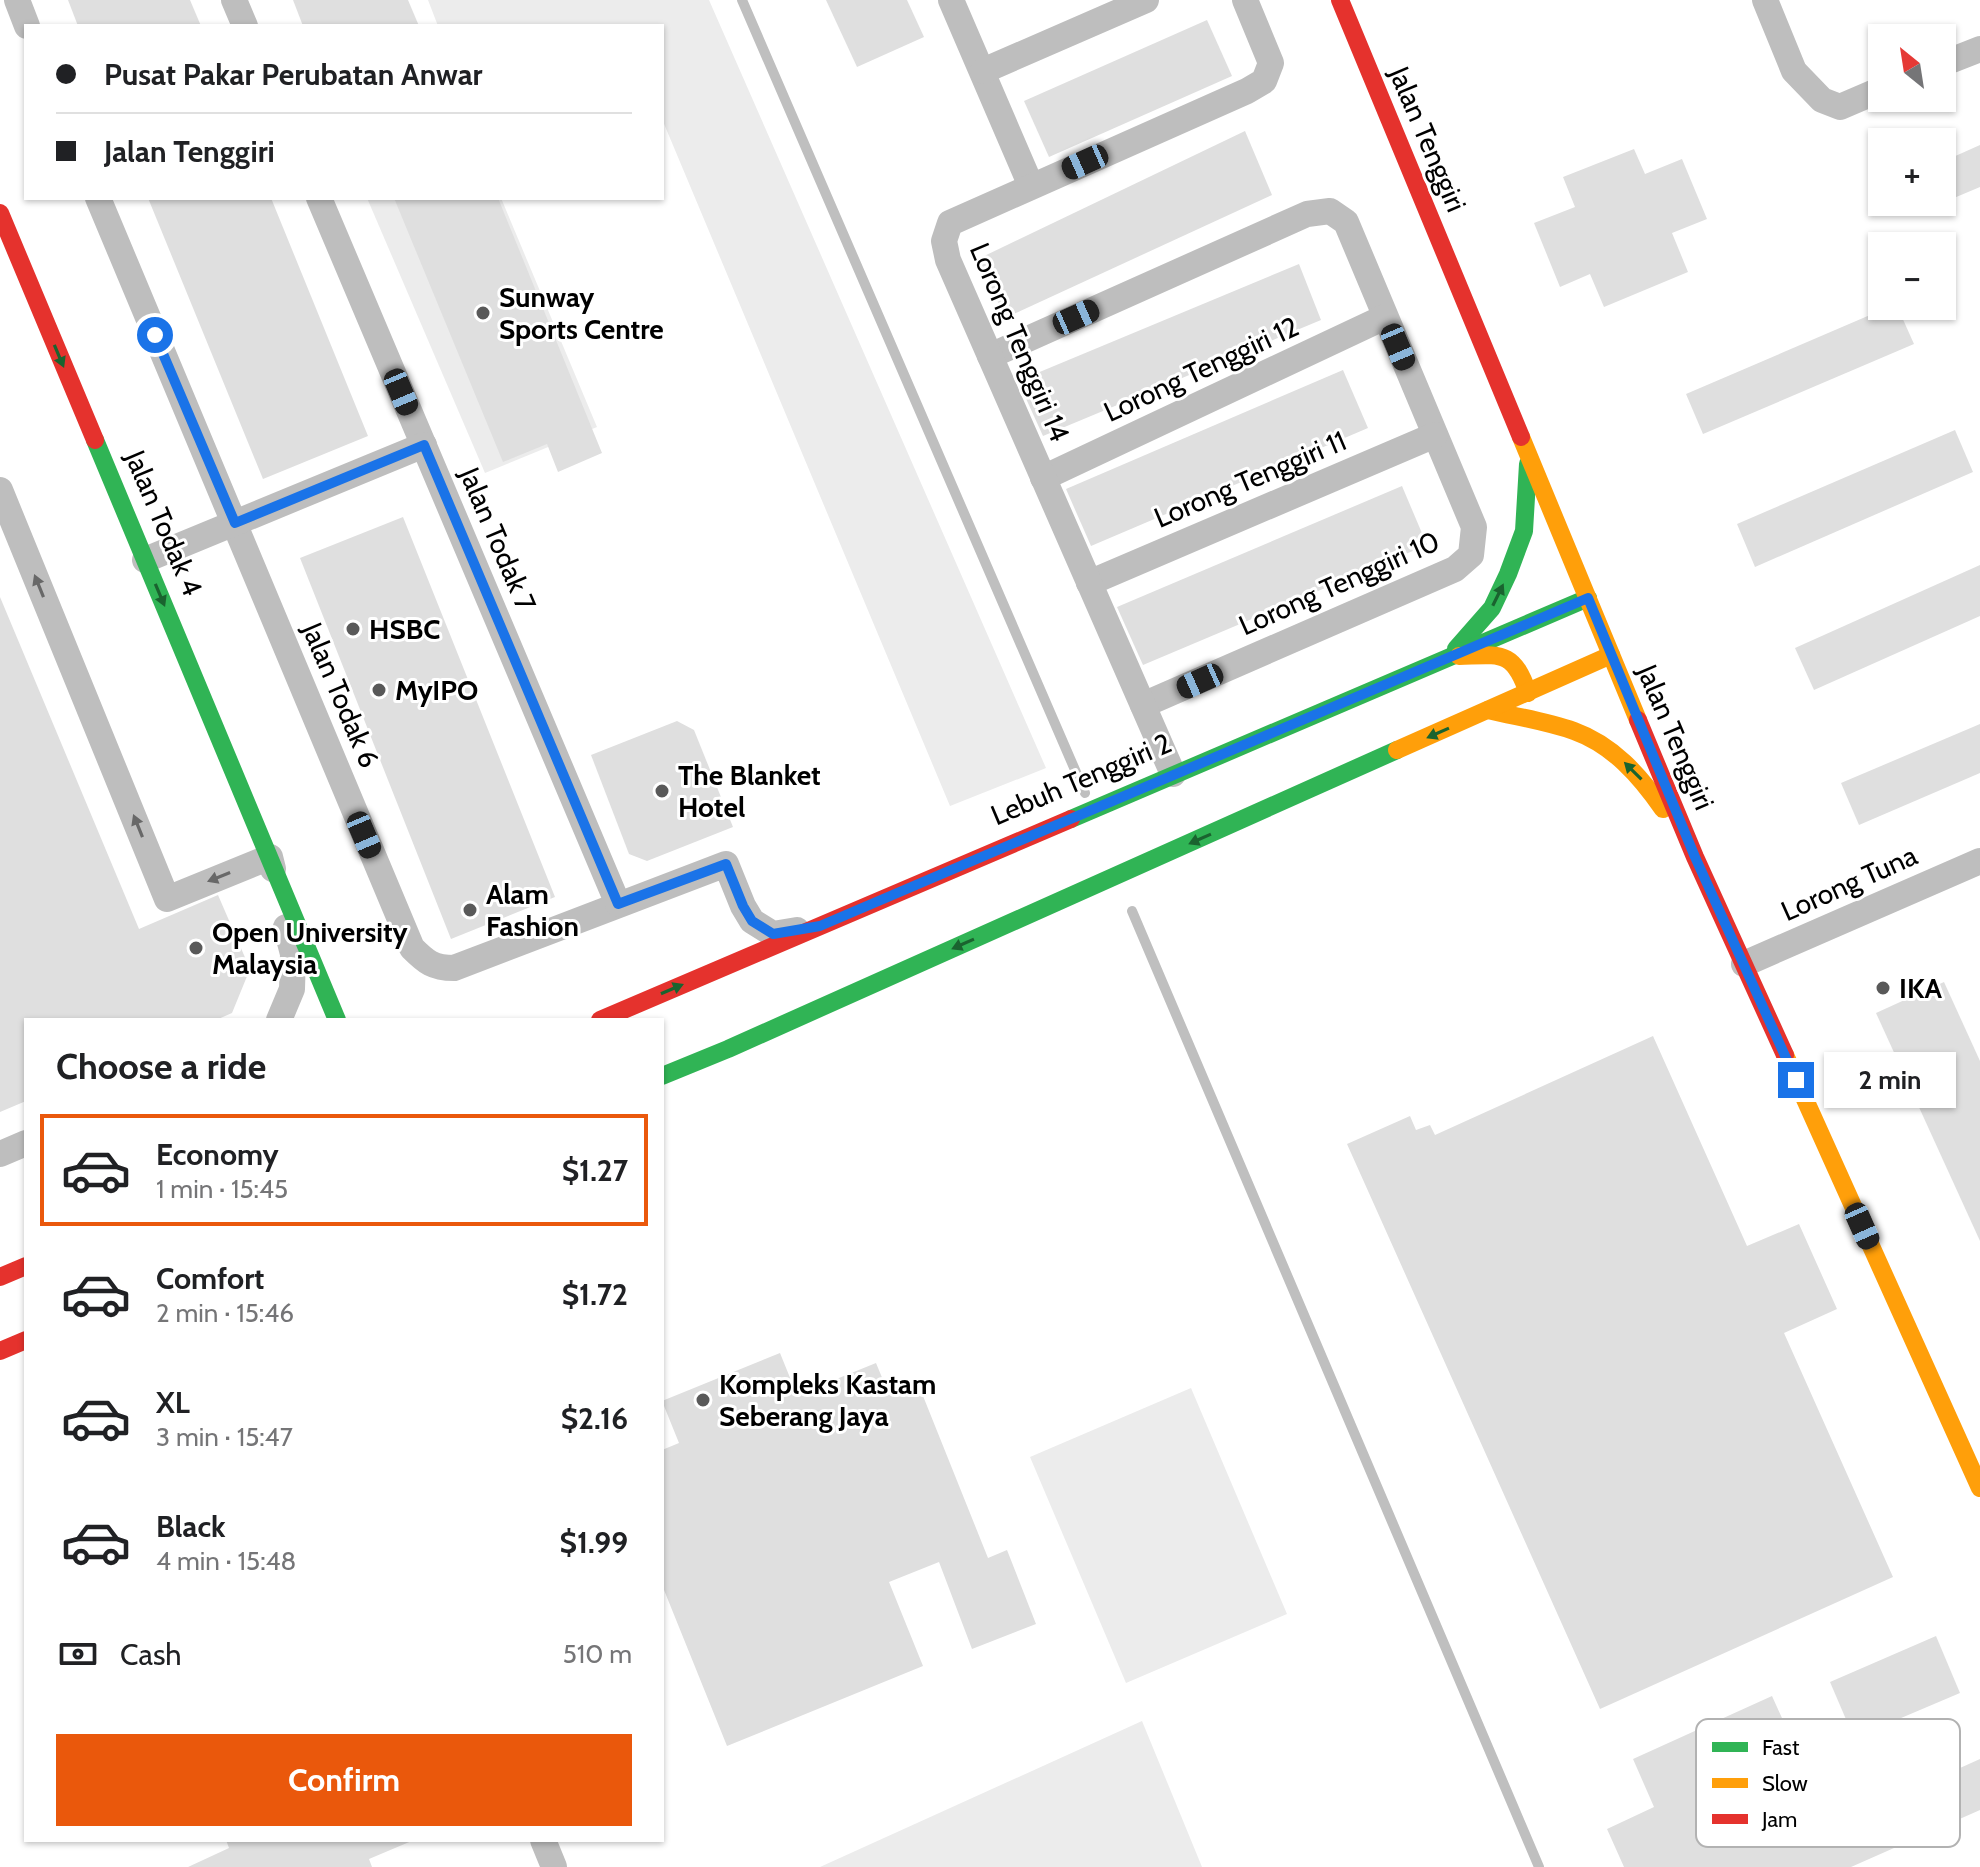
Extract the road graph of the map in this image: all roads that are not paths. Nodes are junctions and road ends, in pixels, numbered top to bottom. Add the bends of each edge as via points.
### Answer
1 (17, 0) edge
2 (234, 0) edge
3 (951, 0) edge
4 (1146, 0) edge
5 (1245, 0) edge
6 (1340, 0) edge
7 (1765, 0) edge
8 (1115, 6) edge
9 (26, 24) edge
10 (244, 24) edge
11 (1980, 49) edge
12 (1956, 58) edge
13 (983, 71) junction
14 (1868, 95) edge
15 (1031, 186) junction
16 (99, 200) edge
17 (320, 200) edge
18 (0, 215) edge
19 (1385, 317) junction
20 (990, 356) junction
21 (1435, 435) junction
22 (424, 445) junction
23 (1529, 455) junction
24 (1043, 478) junction
25 (0, 490) edge
26 (235, 523) junction
27 (145, 560) junction
28 (1089, 583) junction
29 (1588, 598) junction
30 (1611, 655) junction
31 (1450, 656) junction
32 (1528, 693) junction
33 (1143, 705) junction
34 (1488, 710) junction
35 (1173, 774) junction
36 (270, 857) junction
37 (1695, 857) junction
38 (1978, 867) edge
39 (618, 904) junction
40 (820, 926) junction
41 (1744, 964) junction
42 (280, 1018) edge
43 (345, 1018) edge
44 (605, 1018) edge
45 (728, 1049) junction
46 (664, 1068) edge
47 (664, 1075) edge
48 (24, 1144) edge
49 (0, 1154) edge
50 (24, 1267) edge
51 (0, 1277) edge
52 (24, 1341) edge
53 (0, 1351) edge
54 (1980, 1488) edge
55 (544, 1842) edge
56 (554, 1867) edge

1 - 9 street
2 - 10 street
3 - 13 street
4 - 8 street
5 - 15 street, Lorong Tenggiri 14 via 1271,63 1264,81
6 - 23 street, Jalan Tenggiri
7 - 14 street via 1794,71 1822,100 1840,107
8 - 13 street
11 - 12 street
13 - 15 street
15 - 20 street, Lorong Tenggiri 14 via 950,223 944,241
16 - 26 street, Jalan Todak 6
17 - 22 street, Jalan Todak 7
18 -> 27 street, Jalan Todak 4
19 - 20 street via 1346,222 1330,211 1307,214
19 - 21 street
19 - 24 street, Lorong Tenggiri 12
20 - 24 street, Lorong Tenggiri 14
21 - 28 street, Lorong Tenggiri 11
21 - 33 street, Lorong Tenggiri 10 via 1474,527 1471,555 1455,569
22 - 26 street
22 - 39 street, Jalan Todak 7
23 - 29 street, Jalan Tenggiri
31 -> 23 street via 1492,608 1508,574 1524,531
24 - 28 street, Lorong Tenggiri 14
36 -> 25 street via 167,899
26 - 27 street
26 - 39 street, Jalan Todak 6 via 412,948 427,962 454,968
27 -> 36 street, Jalan Todak 4
28 - 33 street, Lorong Tenggiri 14
29 - 30 street, Jalan Tenggiri
29 - 31 street, Lebuh Tenggiri 2
30 - 32 street
30 - 37 street, Jalan Tenggiri
31 - 32 street via 1505,657 1519,669
31 - 35 street, Lebuh Tenggiri 2
32 - 34 street
33 - 35 street, Lorong Tenggiri 14
37 -> 34 street via 1648,787 1614,753 1576,732
34 -> 45 street
35 - 40 street, Lebuh Tenggiri 2
36 - 42 street via 293,954 292,989
36 - 43 street, Jalan Todak 4 via 325,990
37 - 41 street, Jalan Tenggiri
38 - 41 street, Lorong Tuna
39 - 40 street, Jalan Todak 6 via 726,864 752,921 773,934
44 -> 40 street, Lebuh Tenggiri 2
41 - 54 street, Jalan Tenggiri
45 - 46 street
45 - 47 street
48 - 49 street
50 - 51 street
52 - 53 street
55 - 56 street

